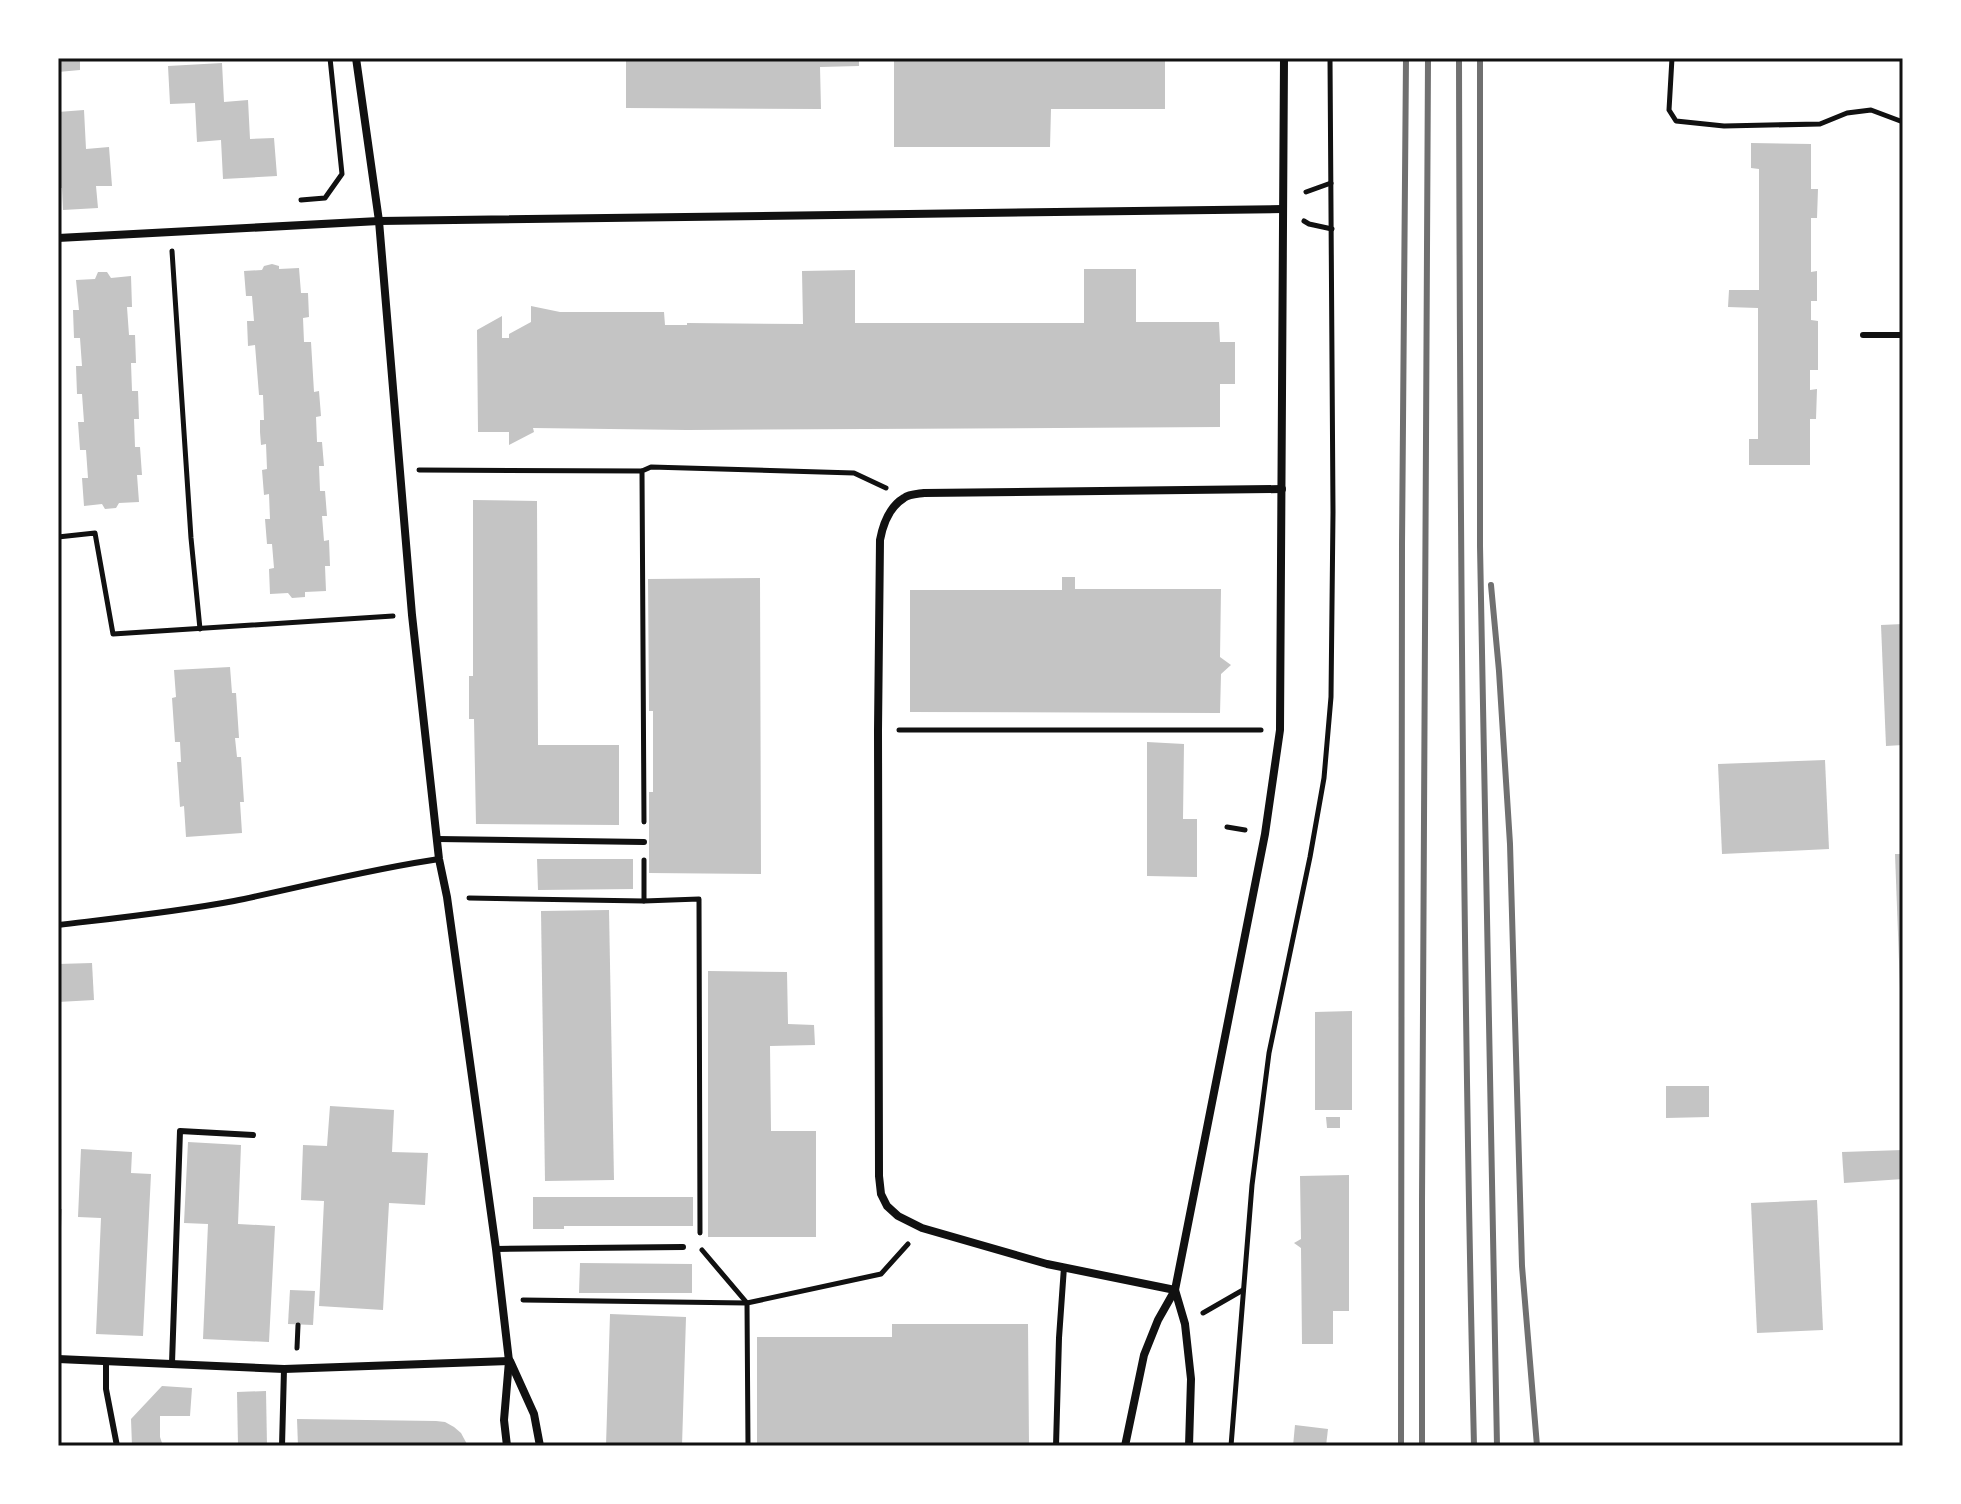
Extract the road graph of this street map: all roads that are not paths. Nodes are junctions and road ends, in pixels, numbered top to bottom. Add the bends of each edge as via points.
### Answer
1 (356, 58) edge
2 (1284, 58) edge
3 (1282, 209) junction
4 (379, 221) junction
5 (58, 238) edge
6 (1863, 335) dead end
7 (1903, 335) edge
8 (1282, 489) junction
9 (438, 839) junction
10 (644, 842) road end
11 (439, 859) junction
12 (58, 925) edge
13 (253, 1135) dead end
14 (683, 1247) dead end
15 (496, 1249) junction
16 (1064, 1267) junction
17 (1175, 1290) junction
18 (58, 1359) edge
19 (106, 1361) junction
20 (509, 1361) junction
21 (172, 1363) junction
22 (284, 1369) junction
23 (117, 1446) edge
24 (282, 1446) edge
25 (507, 1446) edge
26 (540, 1446) edge
27 (1056, 1446) edge
28 (1125, 1446) edge
29 (1189, 1446) edge

1 - 4 street
2 - 3 street
3 - 4 street
3 - 8 street
4 - 5 street
4 - 9 street via 412,615
6 - 7 lane
8 - 16 street via 924,493 905,497 883,524 878,730 881,1194 898,1216 922,1228
8 - 17 street via 1280,730 1265,834
9 - 10 lane
9 - 11 street
11 - 12 lane via 231,901
11 - 15 street
13 - 21 lane via 180,1131
14 - 15 lane
15 - 20 street
16 - 17 street
16 - 27 lane
17 - 28 street via 1144,1355
17 - 29 street via 1191,1379
18 - 19 street
19 - 21 street
19 - 23 lane
20 - 22 street
20 - 25 street
20 - 26 street via 534,1414
21 - 22 street
22 - 24 lane

